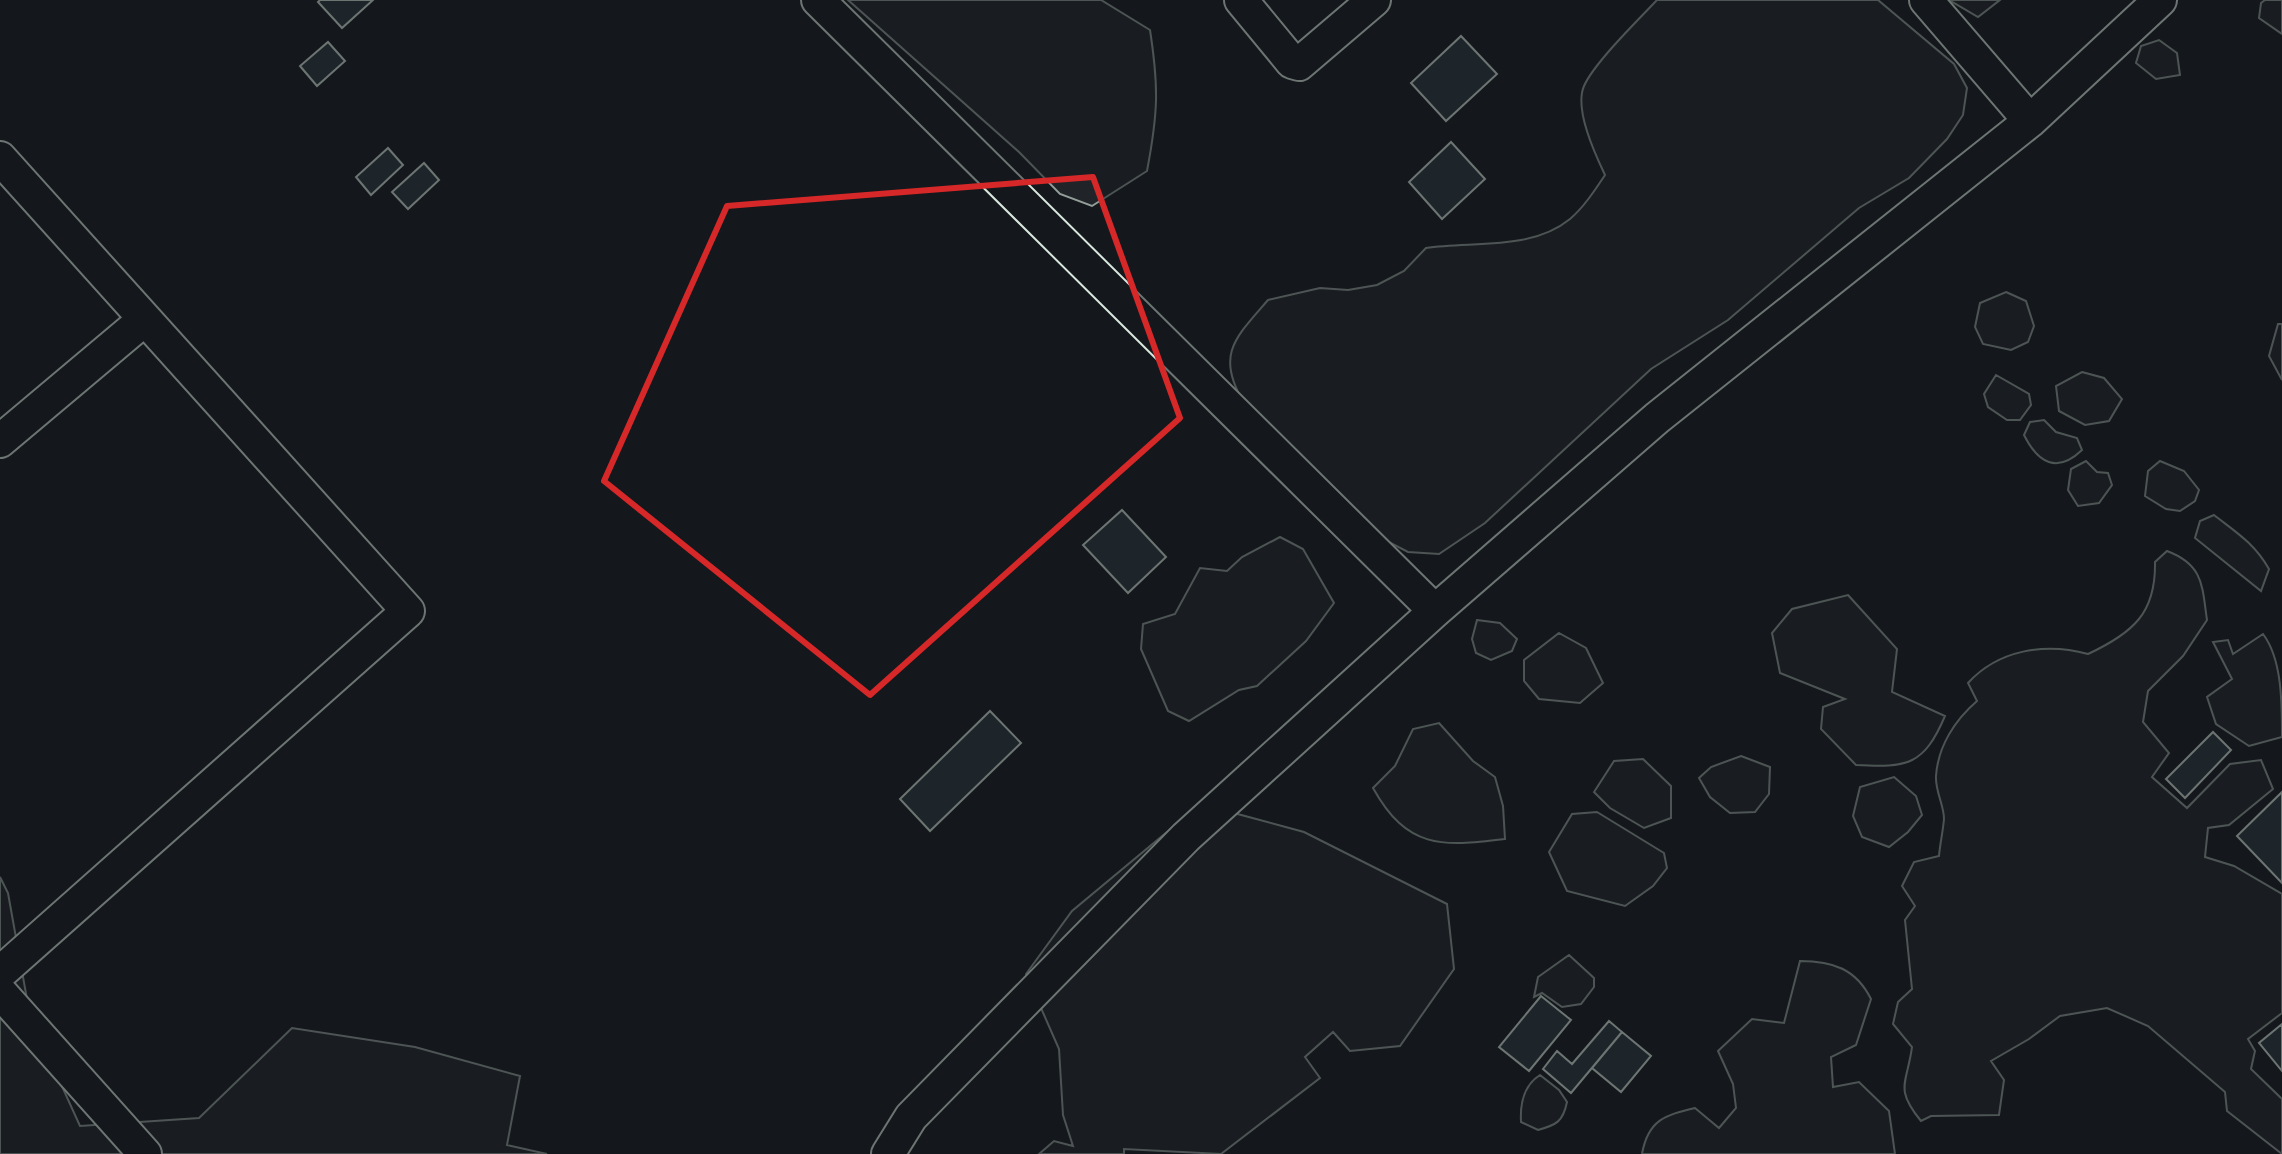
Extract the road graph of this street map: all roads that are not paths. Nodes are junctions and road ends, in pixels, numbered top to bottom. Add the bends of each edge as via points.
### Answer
1 (818, 0) edge
2 (1241, 0) edge
3 (1374, 0) edge
4 (1926, 0) edge
5 (2160, 0) edge
6 (2030, 121) junction
7 (0, 158) edge
8 (145, 319) junction
9 (0, 441) edge
10 (1435, 611) junction
11 (0, 973) edge
12 (0, 992) edge
13 (145, 1154) edge
14 (888, 1154) edge

1 - 10 street
2 - 3 street via 1299,64
4 - 6 street
5 - 6 street
6 - 10 street via 1657,418
7 - 8 street
8 - 9 street
8 - 11 street via 408,612
10 - 14 street via 1186,837 911,1117
12 - 13 street

